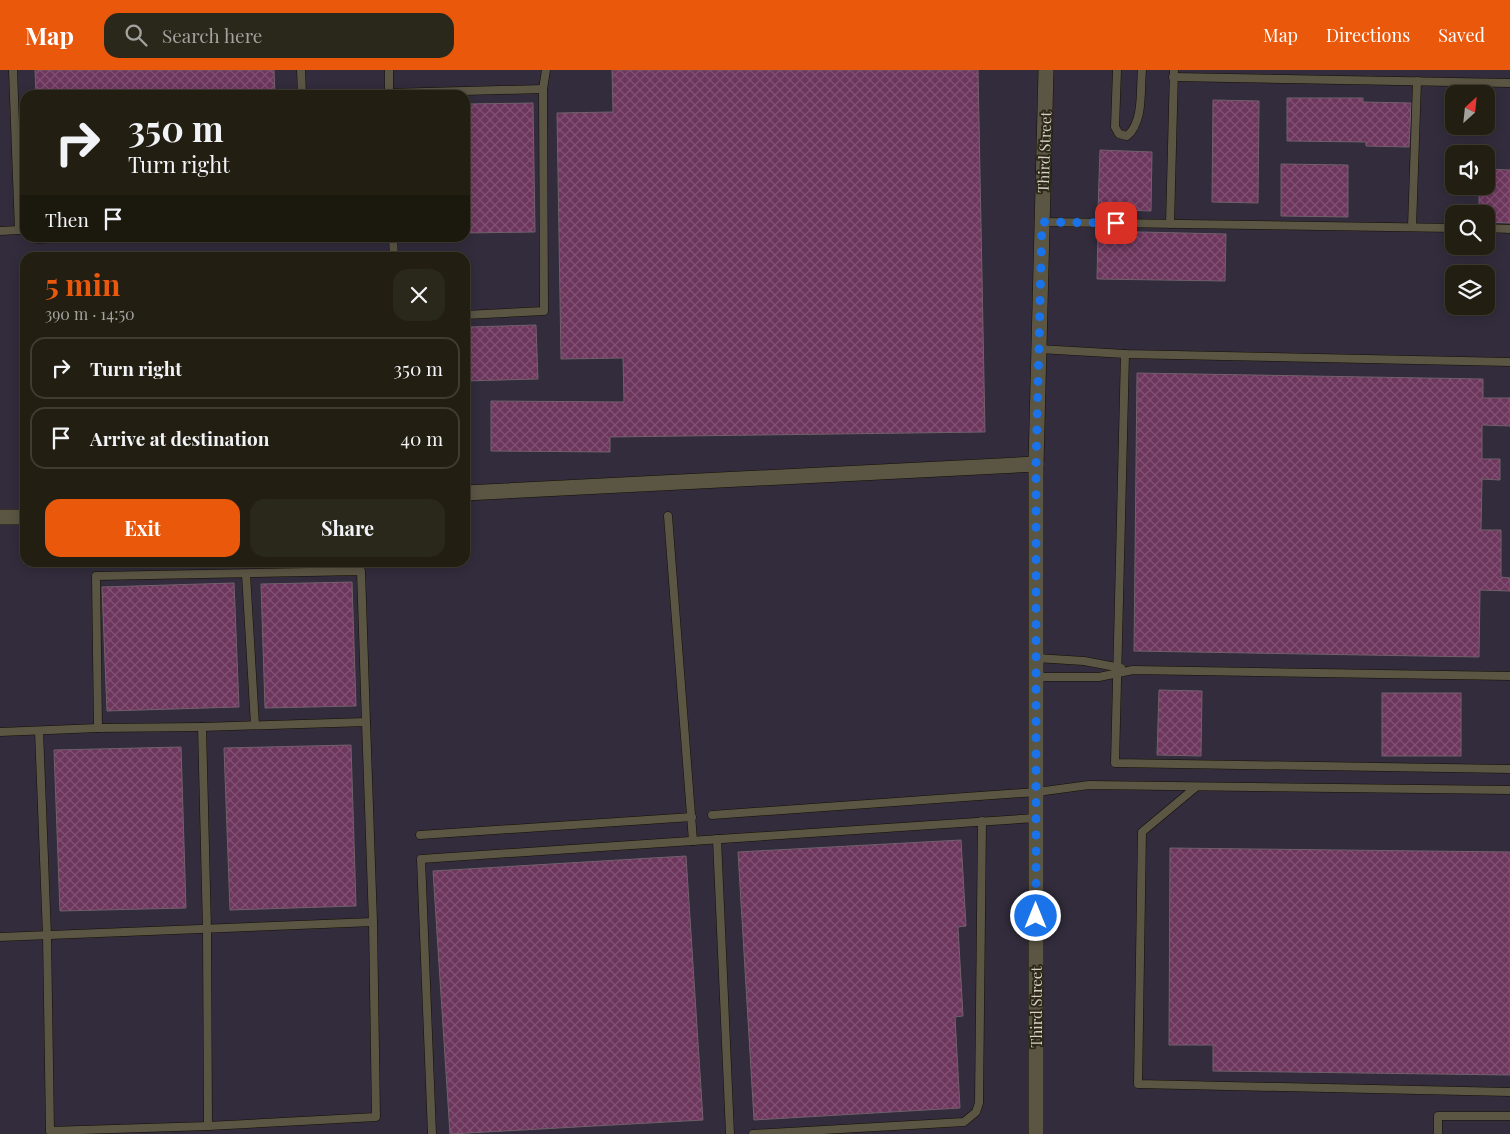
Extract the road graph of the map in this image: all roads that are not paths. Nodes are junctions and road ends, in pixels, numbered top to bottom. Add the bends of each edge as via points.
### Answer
1 (13, 70) edge
2 (300, 70) edge
3 (389, 70) edge
4 (546, 70) edge
5 (1046, 70) edge
6 (1117, 70) edge
7 (1142, 70) edge
8 (1173, 74) edge
9 (1417, 81) junction
10 (1510, 83) edge
11 (543, 89) junction
12 (302, 90) edge
13 (389, 90) edge
14 (470, 91) edge
15 (20, 196) edge
16 (1042, 222) junction
17 (1170, 224) junction
18 (1412, 227) junction
19 (1445, 228) edge
20 (1495, 228) edge
21 (1510, 229) edge
22 (0, 231) edge
23 (20, 232) edge
24 (470, 315) edge
25 (1039, 349) junction
26 (1125, 354) junction
27 (1510, 362) edge
28 (1036, 464) junction
29 (470, 494) edge
30 (20, 516) edge
31 (668, 516) dead end
32 (0, 517) edge
33 (246, 574) junction
34 (1036, 658) junction
35 (1117, 670) junction
36 (1510, 676) edge
37 (1036, 678) junction
38 (366, 722) junction
39 (255, 725) junction
40 (202, 726) junction
41 (98, 728) junction
42 (40, 731) junction
43 (0, 732) edge
44 (1510, 769) edge
45 (1196, 787) junction
46 (1510, 790) edge
47 (1036, 792) junction
48 (712, 815) dead end
49 (692, 817) junction
50 (1036, 818) junction
51 (982, 821) junction
52 (420, 834) dead end
53 (717, 839) junction
54 (693, 841) junction
55 (373, 922) junction
56 (207, 929) junction
57 (47, 936) junction
58 (0, 938) edge
59 (1510, 1092) edge
60 (1510, 1116) edge
61 (208, 1126) junction
62 (432, 1134) edge
63 (730, 1134) edge
64 (754, 1134) edge
65 (1036, 1134) edge
66 (1438, 1134) edge

1 - 15 lane
2 - 12 lane
3 - 13 lane
4 - 11 lane
5 - 16 street, Third Street
6 - 7 lane via 1115,127 1119,134 1127,136 1138,120
8 - 9 lane
8 - 17 lane
9 - 10 lane
9 - 18 lane
11 - 14 lane
11 - 24 lane via 544,311
16 - 17 lane
16 - 25 street, Third Street
17 - 18 lane
18 - 19 lane
20 - 21 lane
22 - 23 lane
25 - 26 lane
25 - 28 street, Third Street
26 - 27 lane
26 - 35 lane
28 - 29 street
28 - 34 street, Third Street
30 - 32 street
31 - 49 lane
33 - 38 lane via 361,571
33 - 39 lane
33 - 41 lane via 96,576
34 - 35 lane via 1084,661
34 - 37 street, Third Street
35 - 36 lane
35 - 37 lane via 1090,678
35 - 44 lane via 1115,763
37 - 47 street, Third Street
38 - 39 lane
38 - 55 lane
39 - 40 lane
40 - 41 lane
40 - 56 lane
41 - 42 lane
42 - 43 lane
42 - 57 lane
45 - 46 lane
45 - 47 lane via 1088,785
45 - 59 lane via 1142,832 1138,1084
47 - 48 lane
47 - 50 street, Third Street
49 - 52 lane
49 - 54 lane
50 - 51 lane
50 - 65 street, Third Street
51 - 53 lane
51 - 64 lane via 980,1103 976,1112 964,1122
53 - 54 lane
53 - 63 lane
54 - 62 lane via 421,859
55 - 56 lane
55 - 61 lane via 376,1117
56 - 57 lane
56 - 61 lane
57 - 58 lane
57 - 61 lane via 50,1131
60 - 66 lane via 1438,1116

